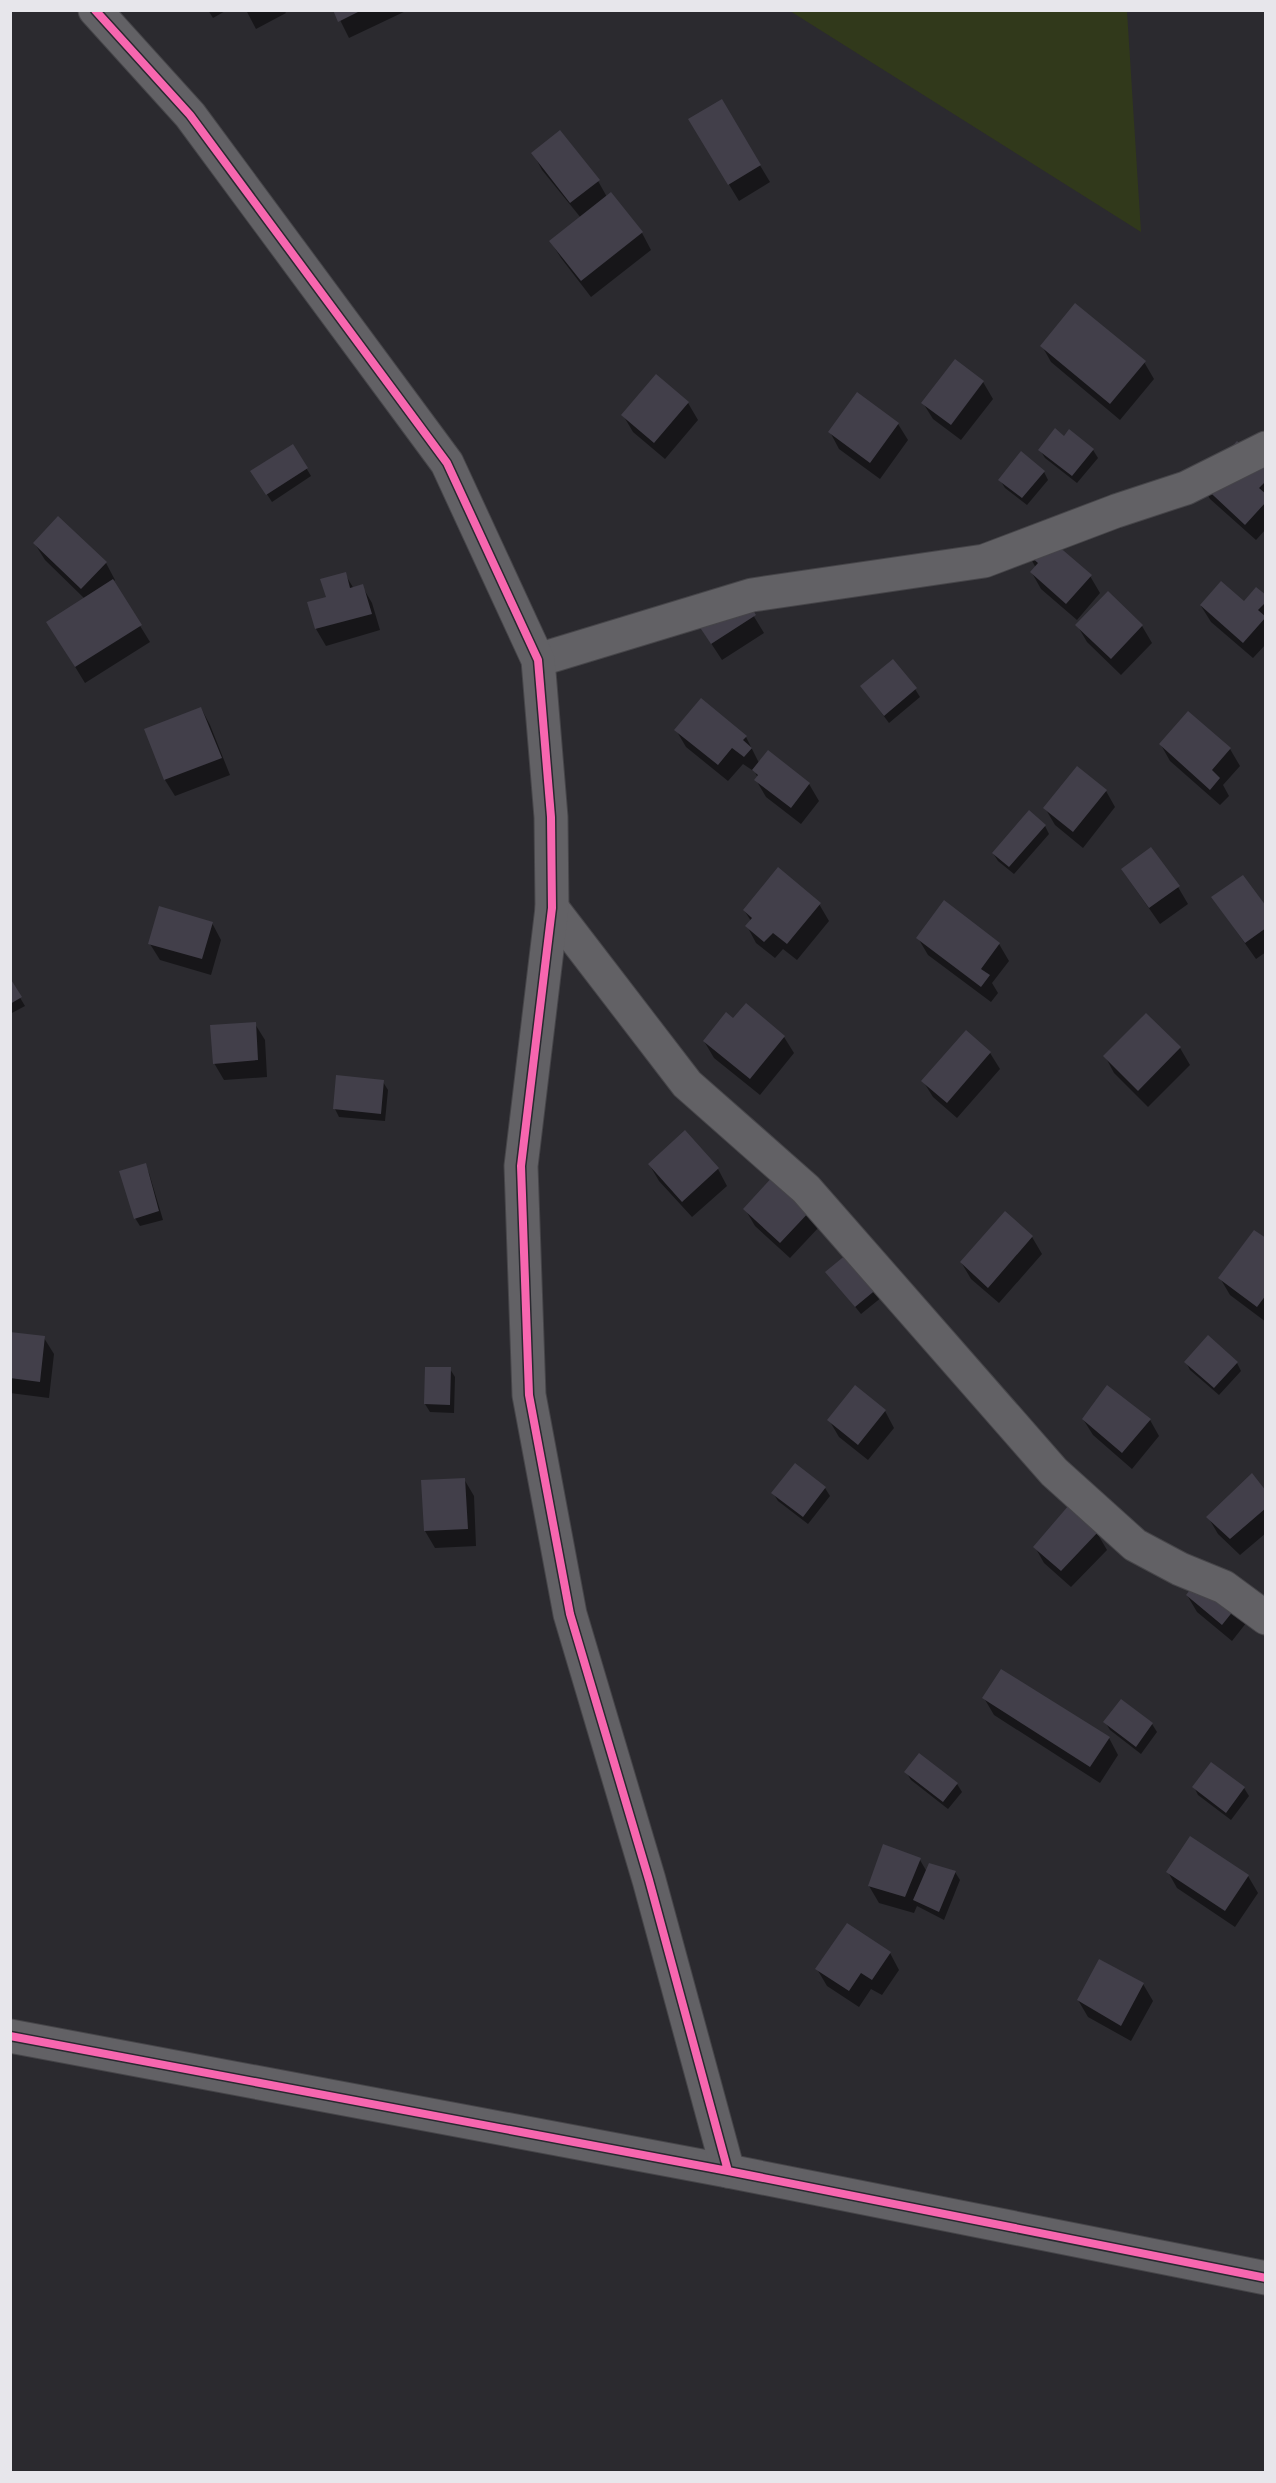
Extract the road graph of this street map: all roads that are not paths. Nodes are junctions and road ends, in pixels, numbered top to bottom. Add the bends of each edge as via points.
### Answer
1 (95, 10) edge
2 (1266, 448) edge
3 (538, 660) junction
4 (552, 908) junction
5 (1266, 1618) edge
6 (10, 2036) edge
7 (728, 2171) junction
8 (1266, 2278) edge

1 - 3 street via 190,116 447,463
2 - 3 street via 1186,488 984,561 752,595
3 - 4 street via 551,818
4 - 5 street via 687,1084 806,1189 1054,1472 1135,1545 1224,1587
4 - 7 street via 521,1166 529,1395 570,1614 649,1880
6 - 7 street
7 - 8 street

